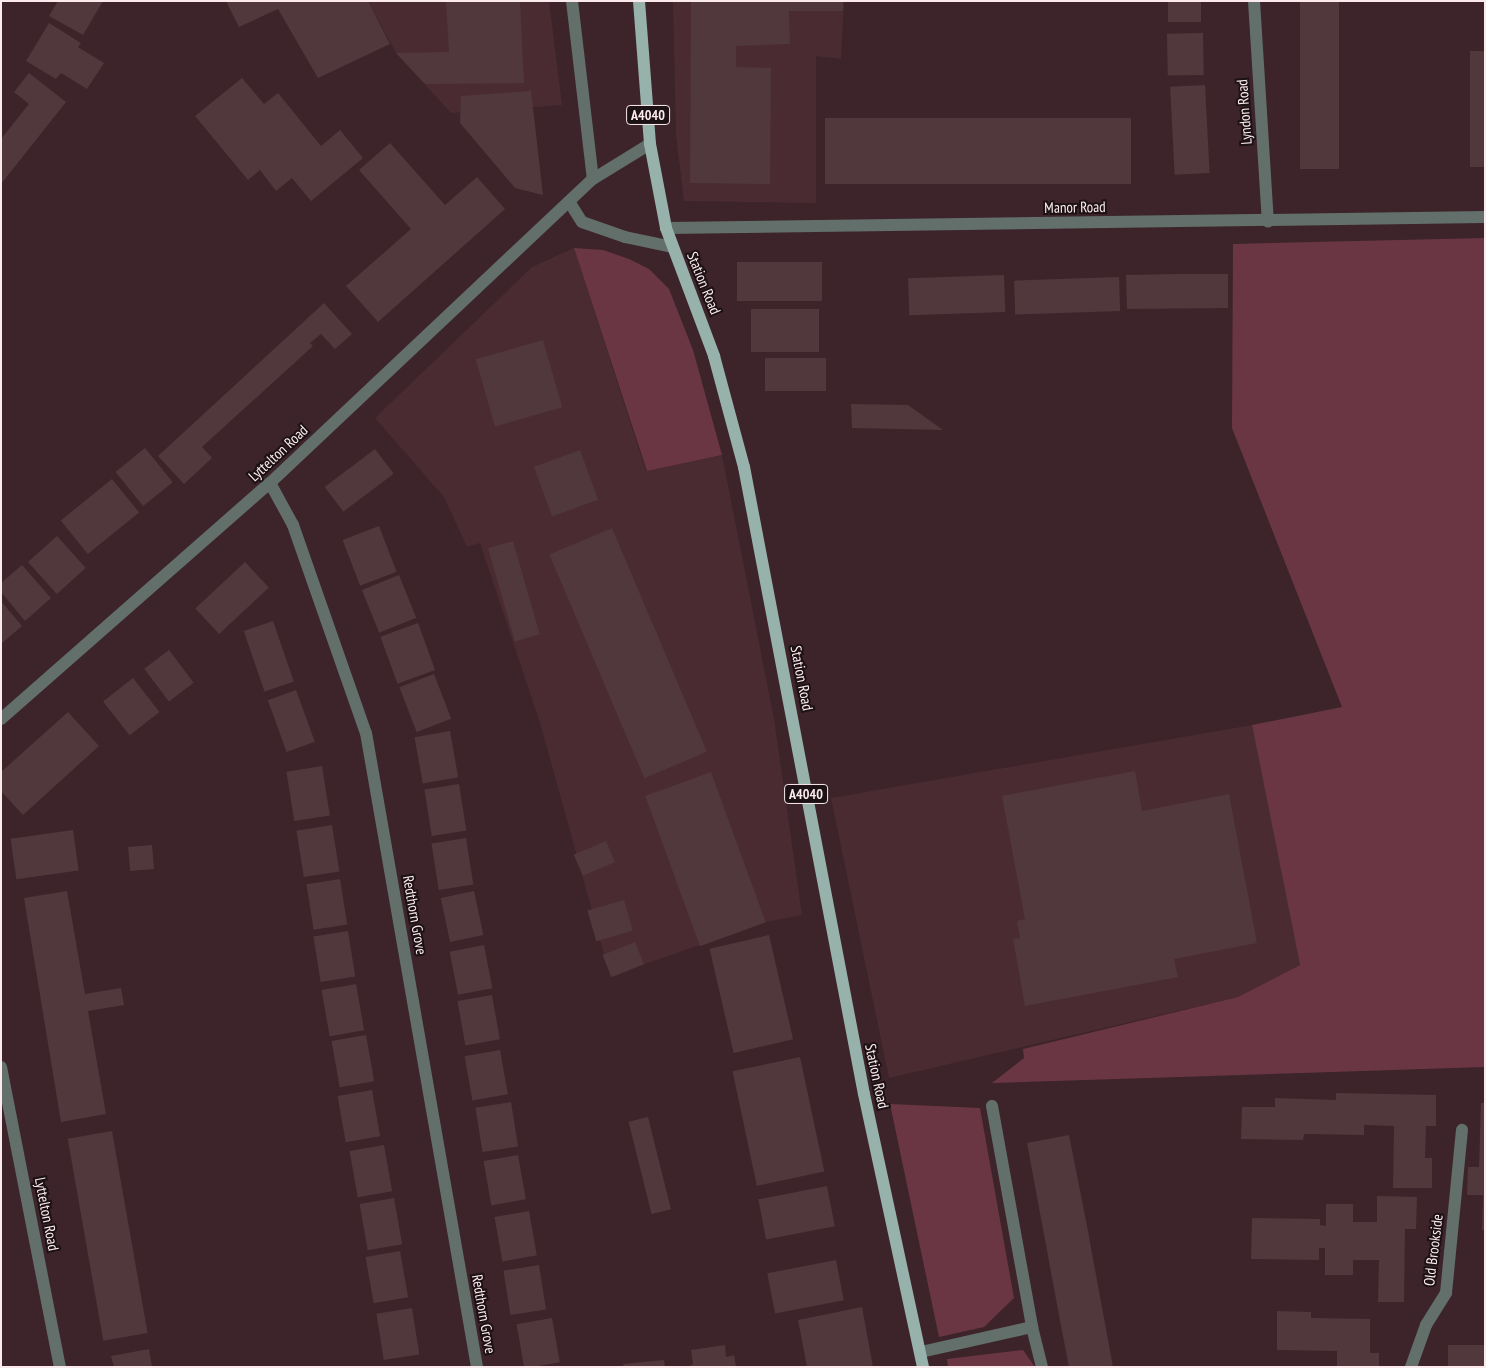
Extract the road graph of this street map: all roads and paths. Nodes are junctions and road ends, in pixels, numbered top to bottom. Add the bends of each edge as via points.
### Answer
1 (572, 1) edge
2 (639, 1) edge
3 (1254, 1) edge
4 (650, 144) junction
5 (593, 179) junction
6 (570, 203) junction
7 (1485, 217) edge
8 (1268, 222) junction
9 (666, 228) junction
10 (672, 247) junction
11 (270, 482) junction
12 (1, 719) edge
13 (1, 1067) edge
14 (992, 1106) dead end
15 (1462, 1130) dead end
16 (1032, 1327) junction
17 (921, 1352) junction
18 (60, 1367) edge
19 (477, 1367) edge
20 (923, 1367) edge
21 (1042, 1367) edge
22 (1410, 1367) edge

1 - 5 street
2 - 4 main road, Station Road / A4040
3 - 8 street, Lyndon Road
4 - 5 street, Lyttelton Road
4 - 9 main road, Station Road / A4040
5 - 6 street, Lyttelton Road
6 - 10 street via 582,222 625,237
6 - 11 street, Lyttelton Road
7 - 8 street, Manor Road
8 - 9 street, Manor Road
9 - 10 main road, Station Road / A4040
10 - 17 main road, Station Road / A4040 via 714,356 744,467 864,1094
11 - 12 street, Lyttelton Road
11 - 19 street, Redthorn Grove via 293,525 366,733
13 - 18 street, Lyttelton Road
14 - 16 street
15 - 22 street, Old Brookside via 1446,1293 1426,1325
16 - 17 street
16 - 21 street
17 - 20 main road, Station Road / A4040

